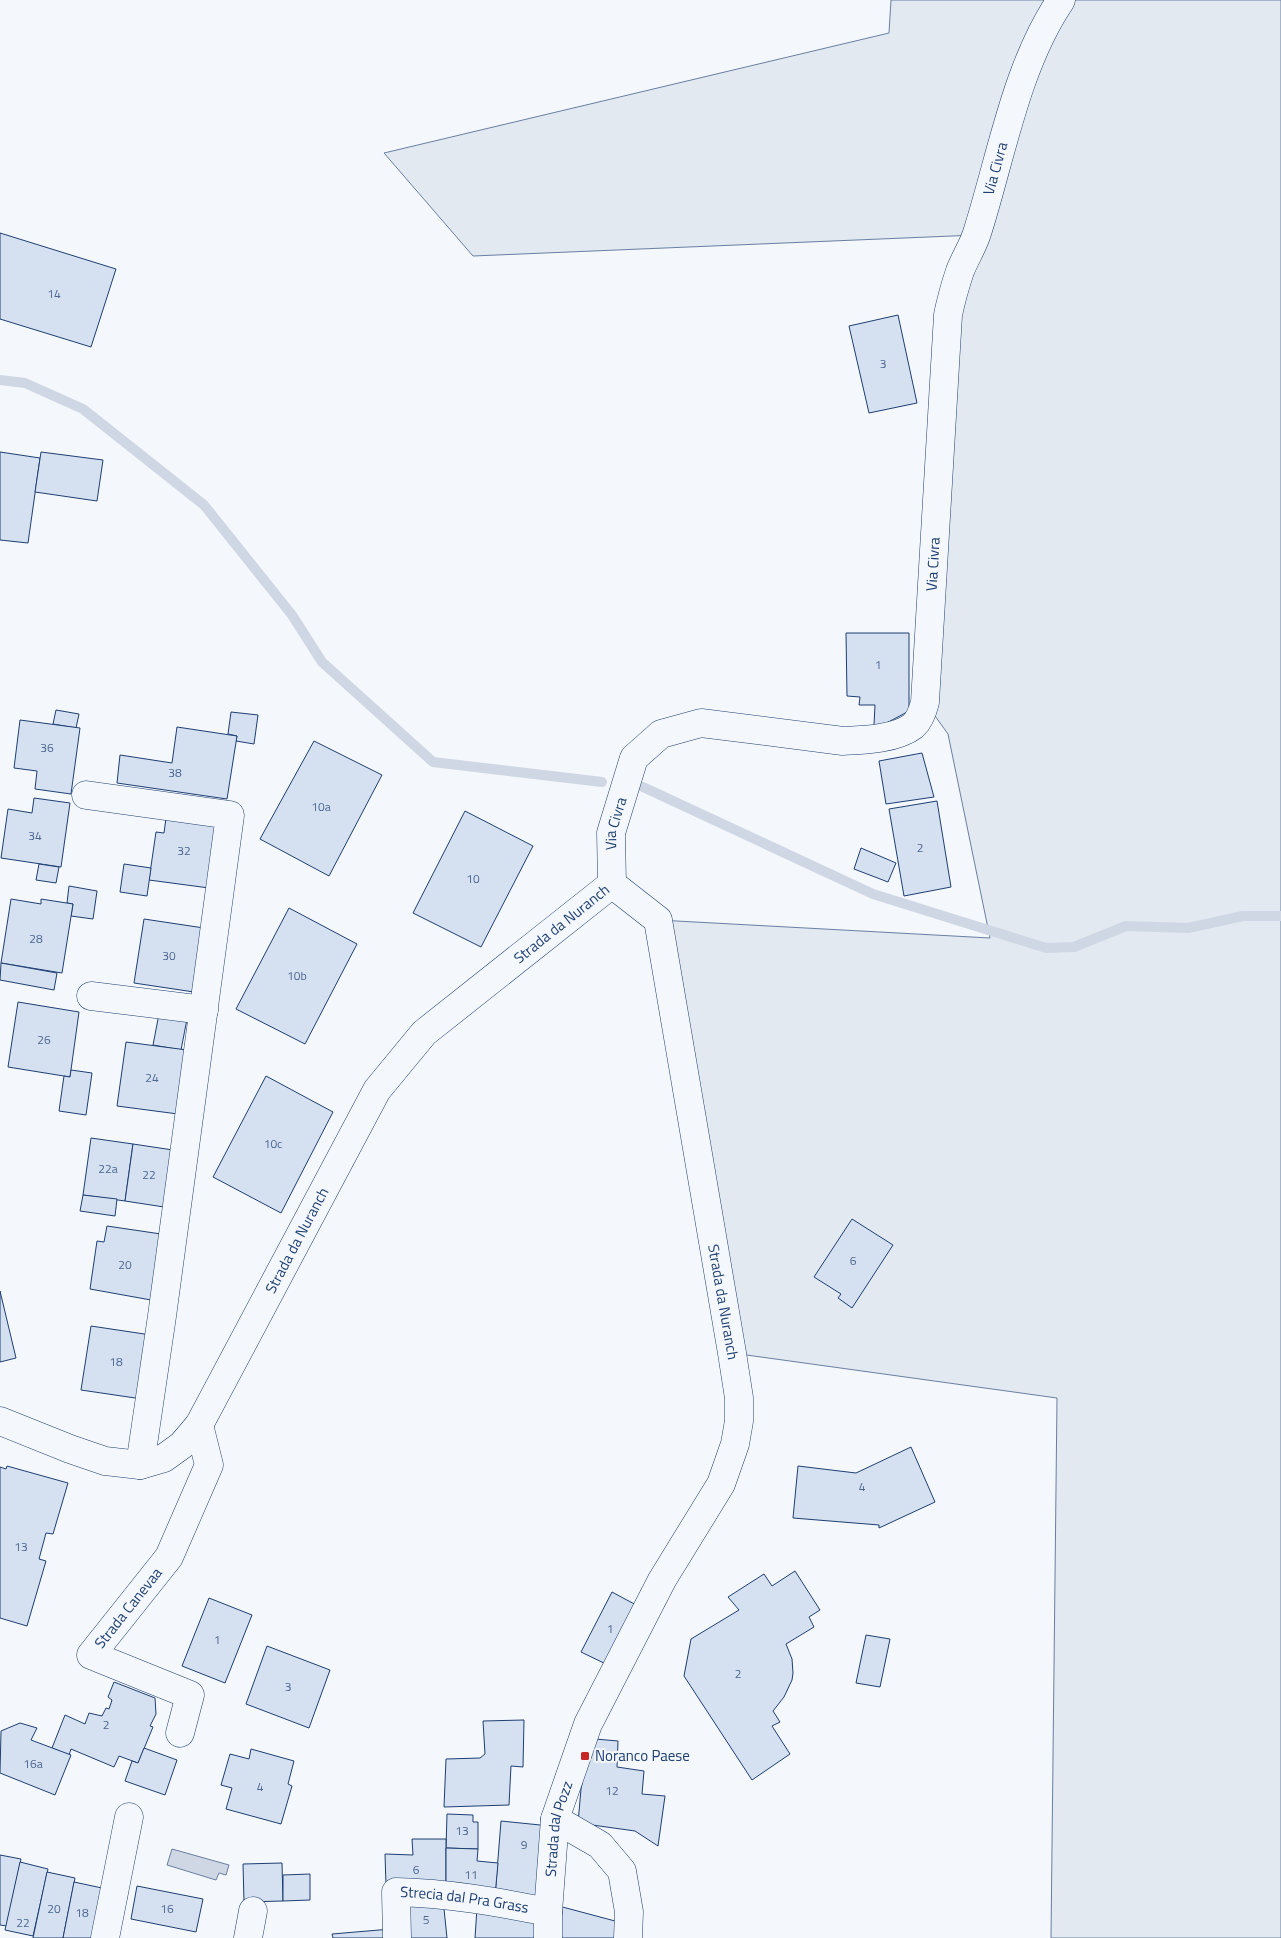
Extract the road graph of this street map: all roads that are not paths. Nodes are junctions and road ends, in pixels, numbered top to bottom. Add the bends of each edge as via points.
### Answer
1 (1061, 0) edge
2 (86, 795) dead end
3 (612, 884) junction
4 (91, 996) dead end
5 (204, 1010) junction
6 (0, 1421) edge
7 (199, 1425) junction
8 (140, 1465) junction
9 (588, 1724) joint
10 (180, 1733) dead end
11 (129, 1817) dead end
12 (556, 1819) junction
13 (252, 1911) dead end
14 (548, 1925) edge
15 (105, 1938) edge
16 (248, 1938) edge
17 (397, 1938) edge
18 (628, 1938) edge

1 - 3 street, Via Civra via 1050,16 1028,66 948,315 926,702 921,715 913,726 890,736 865,740 843,741 701,723 661,734 634,758 611,833
2 - 5 street via 230,815
3 - 7 street, Strada da Nuranch via 424,1033 377,1090
3 - 9 street, Strada da Nuranch via 658,920 732,1353 739,1421 721,1484 662,1580
4 - 5 street
5 - 8 street
6 - 8 street, Strada da Nuranch via 105,1461
7 - 8 street, Strada da Nuranch via 182,1445 164,1458
7 - 10 street, Strada Canevaa via 209,1465 169,1557 90,1654 190,1695
9 - 12 street, Strada dal Pozz
11 - 15 street
12 - 14 street, Strada dal Pozz
12 - 18 street via 600,1845 622,1871 629,1912
13 - 16 street
14 - 17 street, Strecia dal Pra Grass via 500,1902 435,1893 396,1892

